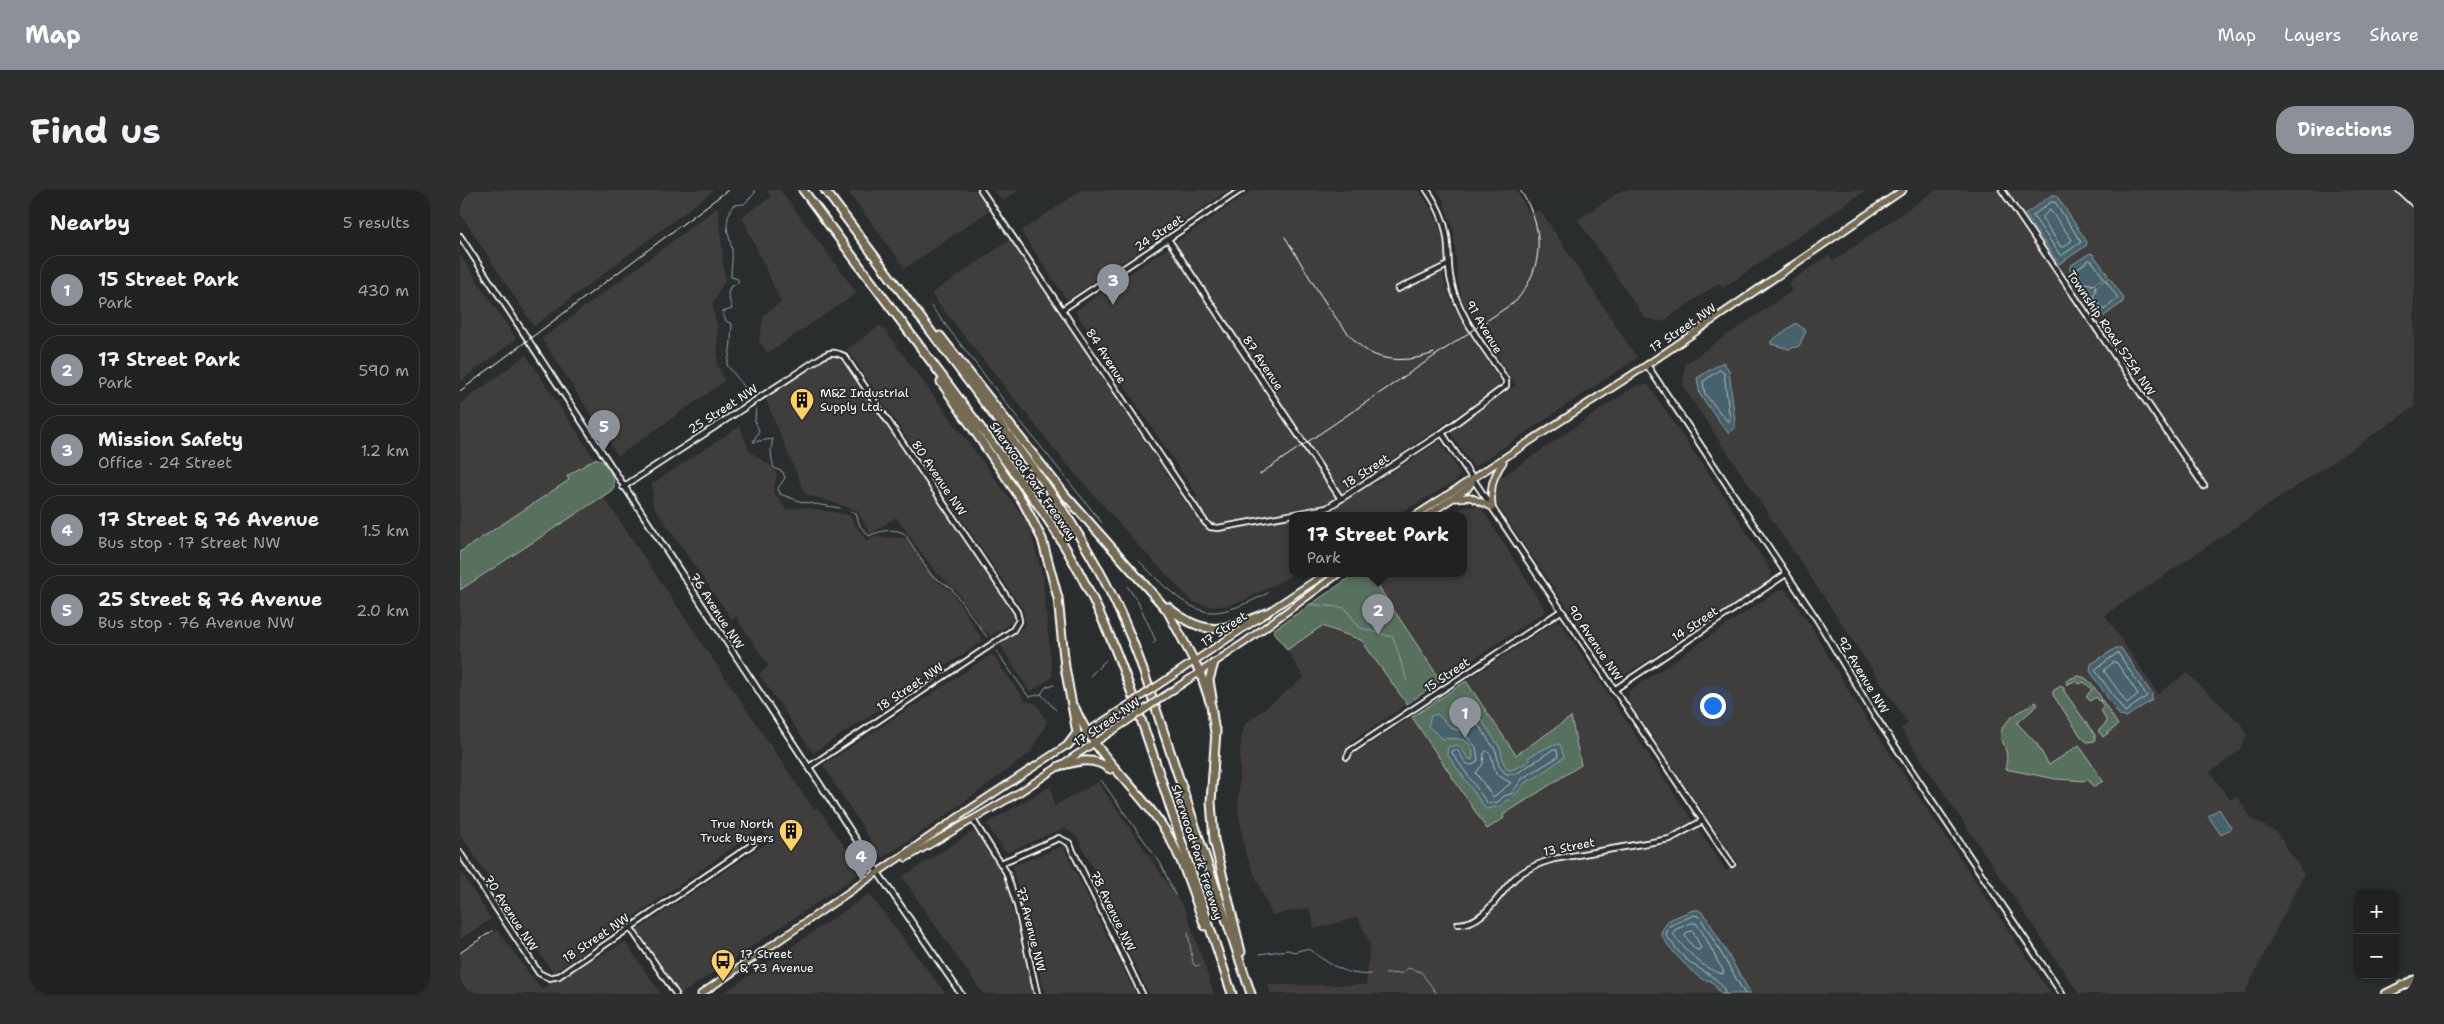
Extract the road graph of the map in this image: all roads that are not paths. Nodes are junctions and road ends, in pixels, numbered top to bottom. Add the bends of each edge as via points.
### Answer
1 (803, 190) edge
2 (825, 190) edge
3 (981, 190) edge
4 (1241, 190) edge
5 (1427, 190) edge
6 (1903, 190) edge
7 (2002, 190) edge
8 (2399, 190) edge
9 (2414, 204) edge
10 (460, 236) edge
11 (1168, 239) junction
12 (1448, 265) junction
13 (886, 271) junction
14 (1398, 289) dead end
15 (1063, 309) junction
16 (923, 350) junction
17 (836, 352) joint
18 (1647, 365) junction
19 (1506, 386) joint
20 (1442, 432) junction
21 (1504, 460) junction
22 (1473, 480) junction
23 (2204, 486) dead end
24 (623, 487) junction
25 (1340, 499) junction
26 (1454, 499) junction
27 (1492, 507) junction
28 (1306, 512) edge
29 (1421, 512) edge
30 (1433, 512) edge
31 (1289, 515) edge
32 (1218, 528) joint
33 (1786, 574) junction
34 (1320, 577) edge
35 (1334, 577) edge
36 (1156, 596) junction
37 (1561, 610) junction
38 (1266, 613) junction
39 (1019, 620) joint
40 (1194, 660) junction
41 (1214, 662) junction
42 (1200, 672) junction
43 (1614, 690) junction
44 (1070, 693) junction
45 (1088, 731) junction
46 (1216, 734) junction
47 (1093, 743) junction
48 (1068, 745) junction
49 (1347, 757) dead end
50 (1059, 766) junction
51 (809, 767) junction
52 (1127, 784) junction
53 (973, 820) junction
54 (1702, 821) junction
55 (753, 844) dead end
56 (460, 853) edge
57 (1002, 862) junction
58 (1732, 864) dead end
59 (879, 874) junction
60 (1458, 924) dead end
61 (630, 927) junction
62 (1226, 977) junction
63 (1245, 977) junction
64 (549, 978) joint
65 (2414, 980) edge
66 (676, 994) edge
67 (701, 994) edge
68 (961, 994) edge
69 (1037, 994) edge
70 (1142, 994) edge
71 (1232, 994) edge
72 (1250, 994) edge
73 (2062, 994) edge
74 (2386, 994) edge

1 - 16 highway, Sherwood Park Freeway
2 - 13 highway, Sherwood Park Freeway
3 - 15 street, 84 Avenue
4 - 11 street, 24 Street
5 - 12 street, 91 Avenue via 1446,228
6 - 18 main road, 17 Street NW
7 - 23 street, Township Road 525A NW
8 - 9 street
10 - 24 street, 76 Avenue NW
11 - 15 street, 24 Street
11 - 25 street, 87 Avenue
12 - 14 street
12 - 19 street, 91 Avenue via 1464,315 1506,380
13 - 36 highway via 1065,495
13 - 63 highway, Sherwood Park Freeway via 1068,516 1102,574 1137,654
15 - 32 street, 84 Avenue via 1205,522
16 - 44 highway via 933,370 1023,502 1042,538 1058,598
16 - 62 highway, Sherwood Park Freeway via 1048,518 1089,587 1122,661
17 - 24 street, 25 Street NW via 829,352
17 - 39 street, 80 Avenue NW via 844,356 1017,612
18 - 21 main road, 17 Street NW
18 - 33 street, 92 Avenue NW
19 - 20 street, 18 Street
20 - 22 street, 90 Avenue NW
20 - 25 street, 18 Street
21 - 22 main road, 17 Street NW
21 - 27 main road via 1492,479
22 - 26 main road, 17 Street NW
22 - 27 street, 90 Avenue NW
22 - 29 main road, 17 Street NW
24 - 51 street, 76 Avenue NW
25 - 28 street, 18 Street via 1322,509
26 - 27 main road via 1470,497
26 - 30 main road, 17 Street NW
27 - 37 street, 90 Avenue NW
31 - 32 street, 18 Street
33 - 43 street, 14 Street
33 - 73 street, 92 Avenue NW via 1873,713
34 - 38 main road
35 - 41 main road, 17 Street NW
36 - 38 highway via 1182,618 1207,628 1230,628
36 - 40 highway
37 - 43 street, 90 Avenue NW
37 - 49 street, 15 Street via 1350,751
38 - 40 main road, 17 Street
39 - 51 street, 18 Street NW via 1013,630
40 - 42 highway
40 - 45 main road, 17 Street NW, bridge
41 - 42 main road, 17 Street NW
41 - 46 highway via 1209,680
42 - 46 highway
42 - 47 main road, 17 Street NW, bridge
43 - 54 street, 90 Avenue NW
44 - 45 highway
44 - 48 highway via 1077,733
45 - 47 highway
45 - 48 main road, 17 Street NW
46 - 63 highway via 1211,802 1214,840 1240,941
47 - 50 main road, 17 Street NW
47 - 52 highway
48 - 59 main road, 17 Street NW
50 - 52 highway via 1093,760 1107,766
50 - 53 main road, 17 Street NW
51 - 59 street, 76 Avenue NW
52 - 62 highway via 1170,837
53 - 57 street, 77 Avenue NW
53 - 59 main road, 17 Street NW
54 - 58 street, 90 Avenue NW
54 - 60 street, 13 Street via 1670,838 1536,864 1515,878 1490,907 1470,922
55 - 61 street, 18 Street NW
56 - 64 street, 70 Avenue NW via 539,973
57 - 69 street, 77 Avenue NW via 1017,905
57 - 70 street, 78 Avenue NW via 1056,839 1063,838 1069,843
59 - 67 main road, 17 Street NW
59 - 68 street, 76 Avenue NW
61 - 64 street, 18 Street NW via 559,976
61 - 66 street
62 - 71 highway, Sherwood Park Freeway
63 - 72 highway, Sherwood Park Freeway
65 - 74 highway

